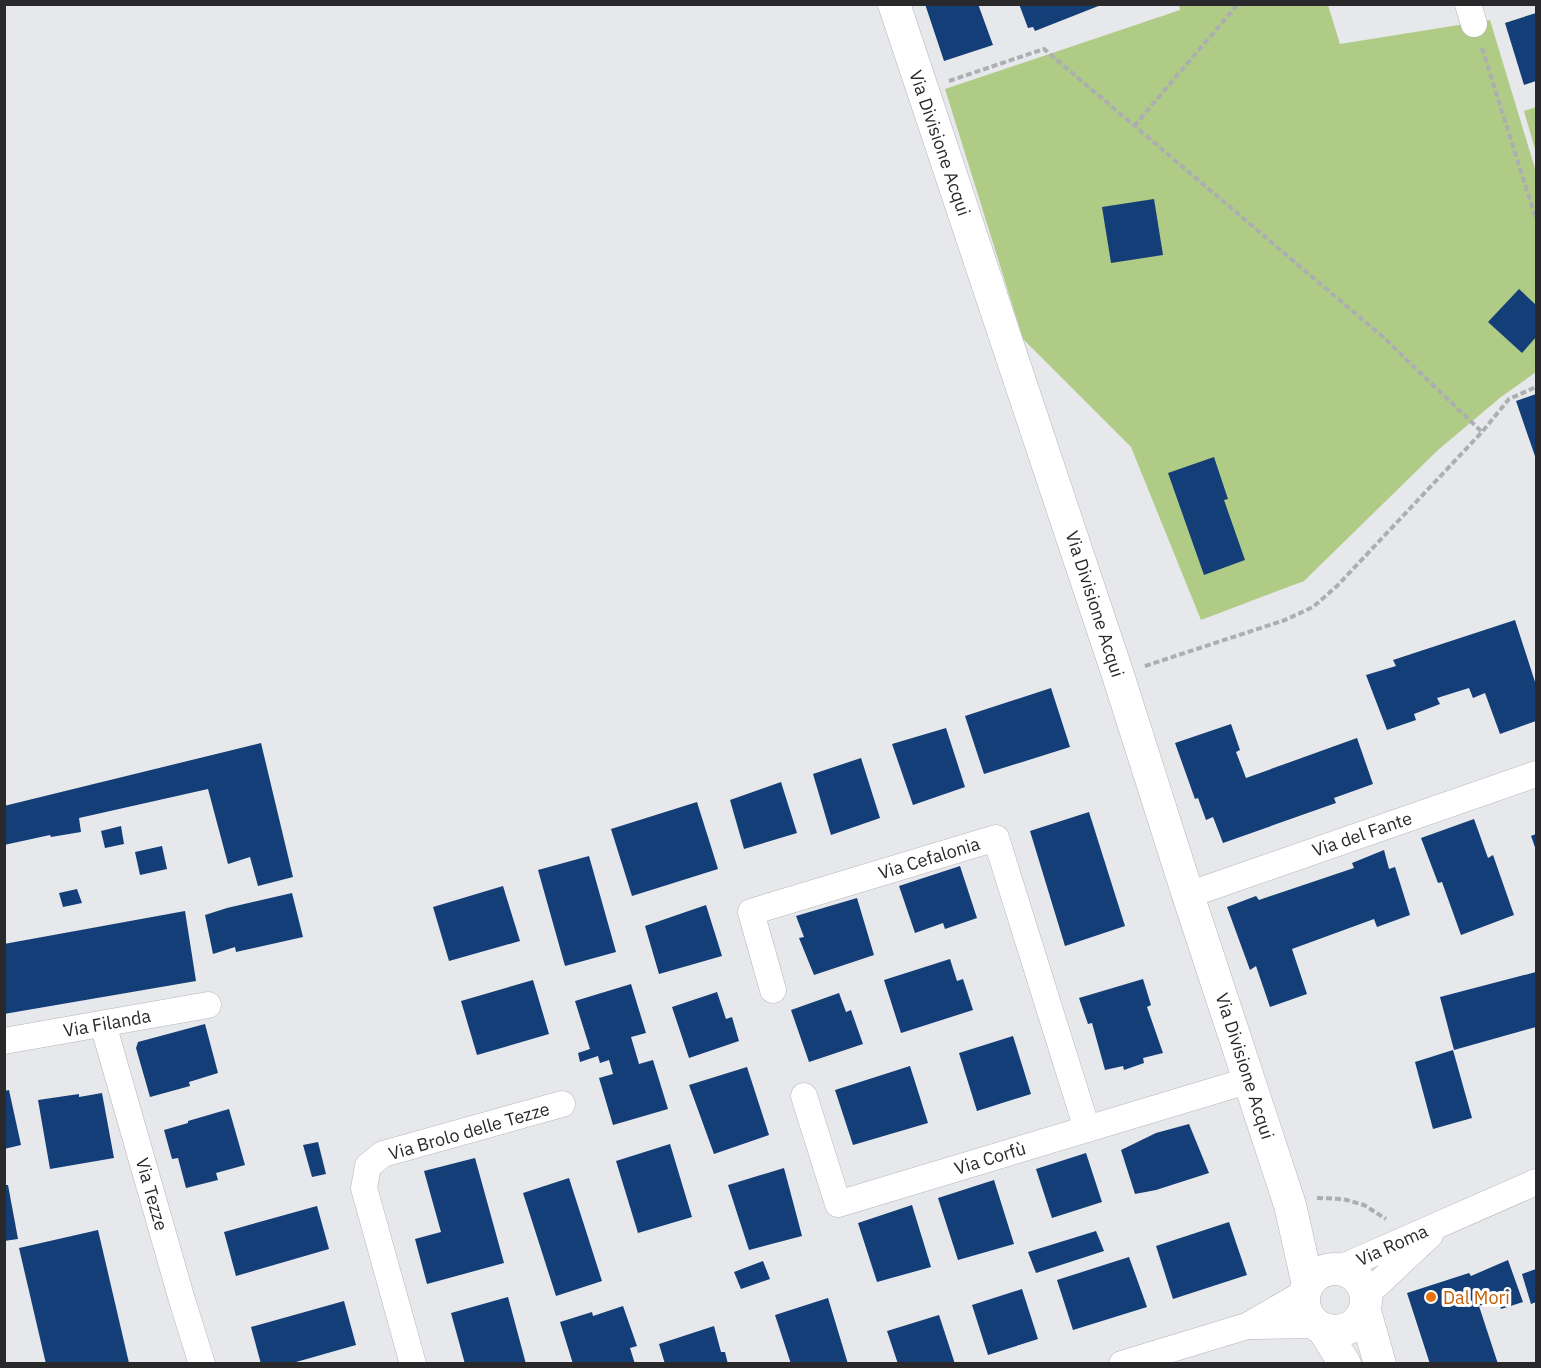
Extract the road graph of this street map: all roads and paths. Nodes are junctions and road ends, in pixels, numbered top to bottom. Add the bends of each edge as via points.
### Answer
1 (894, 4) edge
2 (1238, 4) edge
3 (1471, 14) edge
4 (922, 90) junction
5 (1134, 126) junction
6 (1536, 219) edge
7 (1536, 387) edge
8 (1482, 432) junction
9 (1118, 675) junction
10 (1536, 774) edge
11 (1188, 895) junction
12 (773, 990) dead end
13 (208, 1005) dead end
14 (104, 1024) junction
15 (4, 1041) edge
16 (1250, 1080) junction
17 (804, 1096) dead end
18 (562, 1104) dead end
19 (1087, 1129) junction
20 (1536, 1182) edge
21 (1300, 1202) junction
22 (1446, 1220) junction
23 (1384, 1226) dead end
24 (1336, 1269) junction
25 (1306, 1289) junction
26 (1365, 1303) junction
27 (1247, 1326) junction
28 (1319, 1327) junction
29 (202, 1364) edge
30 (413, 1364) edge
31 (1122, 1364) edge
32 (1345, 1364) edge
33 (1380, 1364) edge

1 - 4 street, Via Divisione Acqui
2 - 5 path
3 - 6 path
4 - 5 path via 1044,49
4 - 9 street, Via Divisione Acqui
5 - 8 path via 1383,337
7 - 8 path via 1509,399
8 - 9 path via 1336,586 1312,606 1285,620
9 - 11 street, Via Divisione Acqui
10 - 11 street, Via del Fante
11 - 16 street, Via Divisione Acqui
12 - 19 street, Via Cefalonia via 751,912 996,838
13 - 14 street, Via Filanda
14 - 15 street, Via Filanda
14 - 29 street, Via Tezze
16 - 19 street, Via Corfù
16 - 21 street, Via Divisione Acqui
17 - 19 street, Via Corfù via 838,1204
18 - 30 street, Via Brolo delle Tezze via 383,1154 368,1166 364,1188
20 - 22 street, Via Roma
21 - 23 path via 1331,1197 1364,1205 1394,1222
21 - 24 street, Via Divisione Acqui
21 - 25 street, Via Divisione Acqui
22 - 24 street, Via Roma
22 - 26 street, Via Roma
24 - 25 street via 1314,1277
24 - 26 street via 1347,1271 1363,1285
25 - 27 street
25 - 28 street via 1306,1311
26 - 28 street via 1358,1322 1347,1329
26 - 33 street
27 - 28 street
27 - 31 street
28 - 32 street

